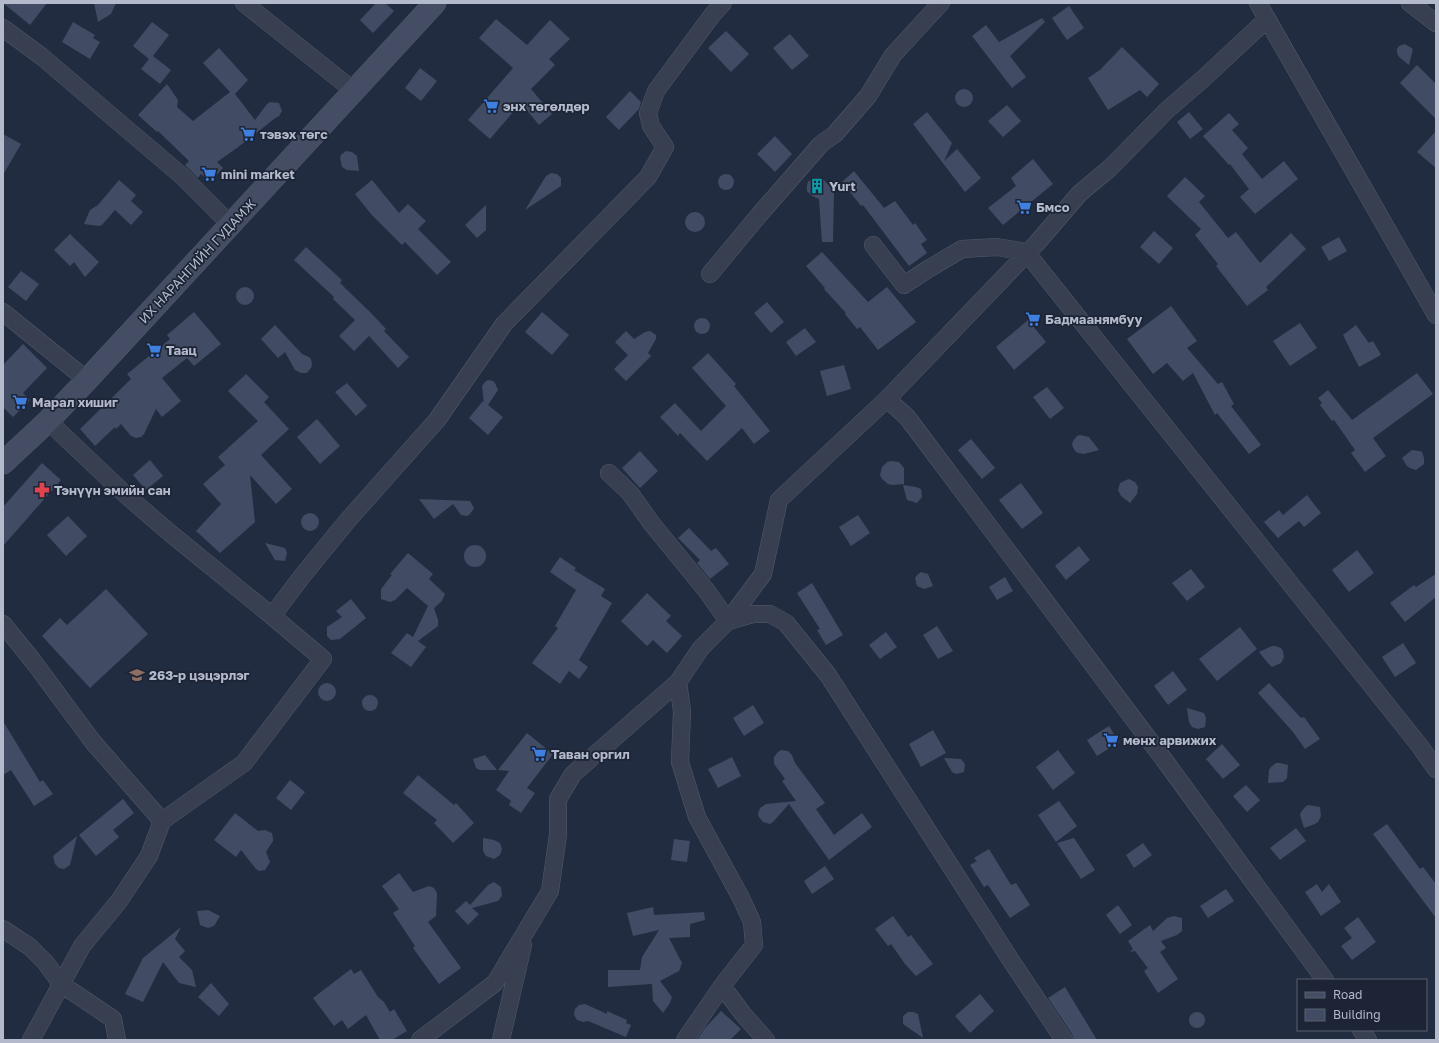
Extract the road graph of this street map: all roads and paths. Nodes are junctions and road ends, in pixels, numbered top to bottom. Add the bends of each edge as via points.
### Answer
1 (244, 3) edge
2 (435, 3) edge
3 (723, 3) edge
4 (941, 3) edge
5 (1258, 3) edge
6 (1410, 3) edge
7 (1267, 19) junction
8 (1436, 23) edge
9 (3, 28) edge
10 (354, 91) junction
11 (231, 224) junction
12 (873, 244) dead end
13 (1026, 252) junction
14 (710, 274) dead end
15 (3, 312) edge
16 (1436, 315) edge
17 (87, 380) junction
18 (887, 399) junction
19 (48, 421) junction
20 (3, 463) edge
21 (609, 473) dead end
22 (272, 616) junction
23 (728, 621) junction
24 (3, 624) edge
25 (678, 682) junction
26 (1436, 770) edge
27 (162, 820) junction
28 (3, 929) edge
29 (527, 930) junction
30 (1324, 979) edge
31 (60, 984) junction
32 (722, 986) junction
33 (1362, 1031) edge
34 (31, 1040) edge
35 (117, 1040) edge
36 (420, 1040) edge
37 (501, 1040) edge
38 (685, 1040) edge
39 (766, 1040) edge
40 (1064, 1040) edge
41 (1368, 1040) edge

1 - 10 street
2 - 10 main road, ИХ НАРАНГИЙН ГУДАМЖ
3 - 22 street via 656,91 648,113 651,126 665,147 648,177 504,324 437,420 348,520
4 - 14 street via 893,55 868,96 835,134 821,144
5 - 7 street
6 - 8 street
7 - 13 street via 1167,110 1110,168 1080,193
7 - 16 street
9 - 11 street via 41,56 182,176
10 - 11 main road, ИХ НАРАНГИЙН ГУДАМЖ
11 - 17 main road, ИХ НАРАНГИЙН ГУДАМЖ
12 - 13 street via 904,285 962,249 997,246
13 - 18 street
13 - 26 street
15 - 17 street
17 - 19 main road, ИХ НАРАНГИЙН ГУДАМЖ
18 - 23 street via 780,500 763,574
18 - 30 street via 907,417 1168,765
19 - 20 main road, ИХ НАРАНГИЙН ГУДАМЖ
19 - 22 street via 170,533
21 - 23 street via 630,493
22 - 27 street via 323,659 244,763
23 - 25 street via 701,648
23 - 40 street via 753,614 770,614 786,623 824,669
24 - 27 street via 93,742
25 - 29 street via 573,774 558,799 558,835 550,891
25 - 32 street via 682,711 680,762 697,817 752,922 754,945
27 - 31 street via 149,856 119,901 82,946
28 - 31 street via 30,947 46,963
29 - 36 street via 495,982
29 - 37 street
31 - 34 street
31 - 35 street via 113,1019
32 - 38 street
32 - 39 street
33 - 41 street

